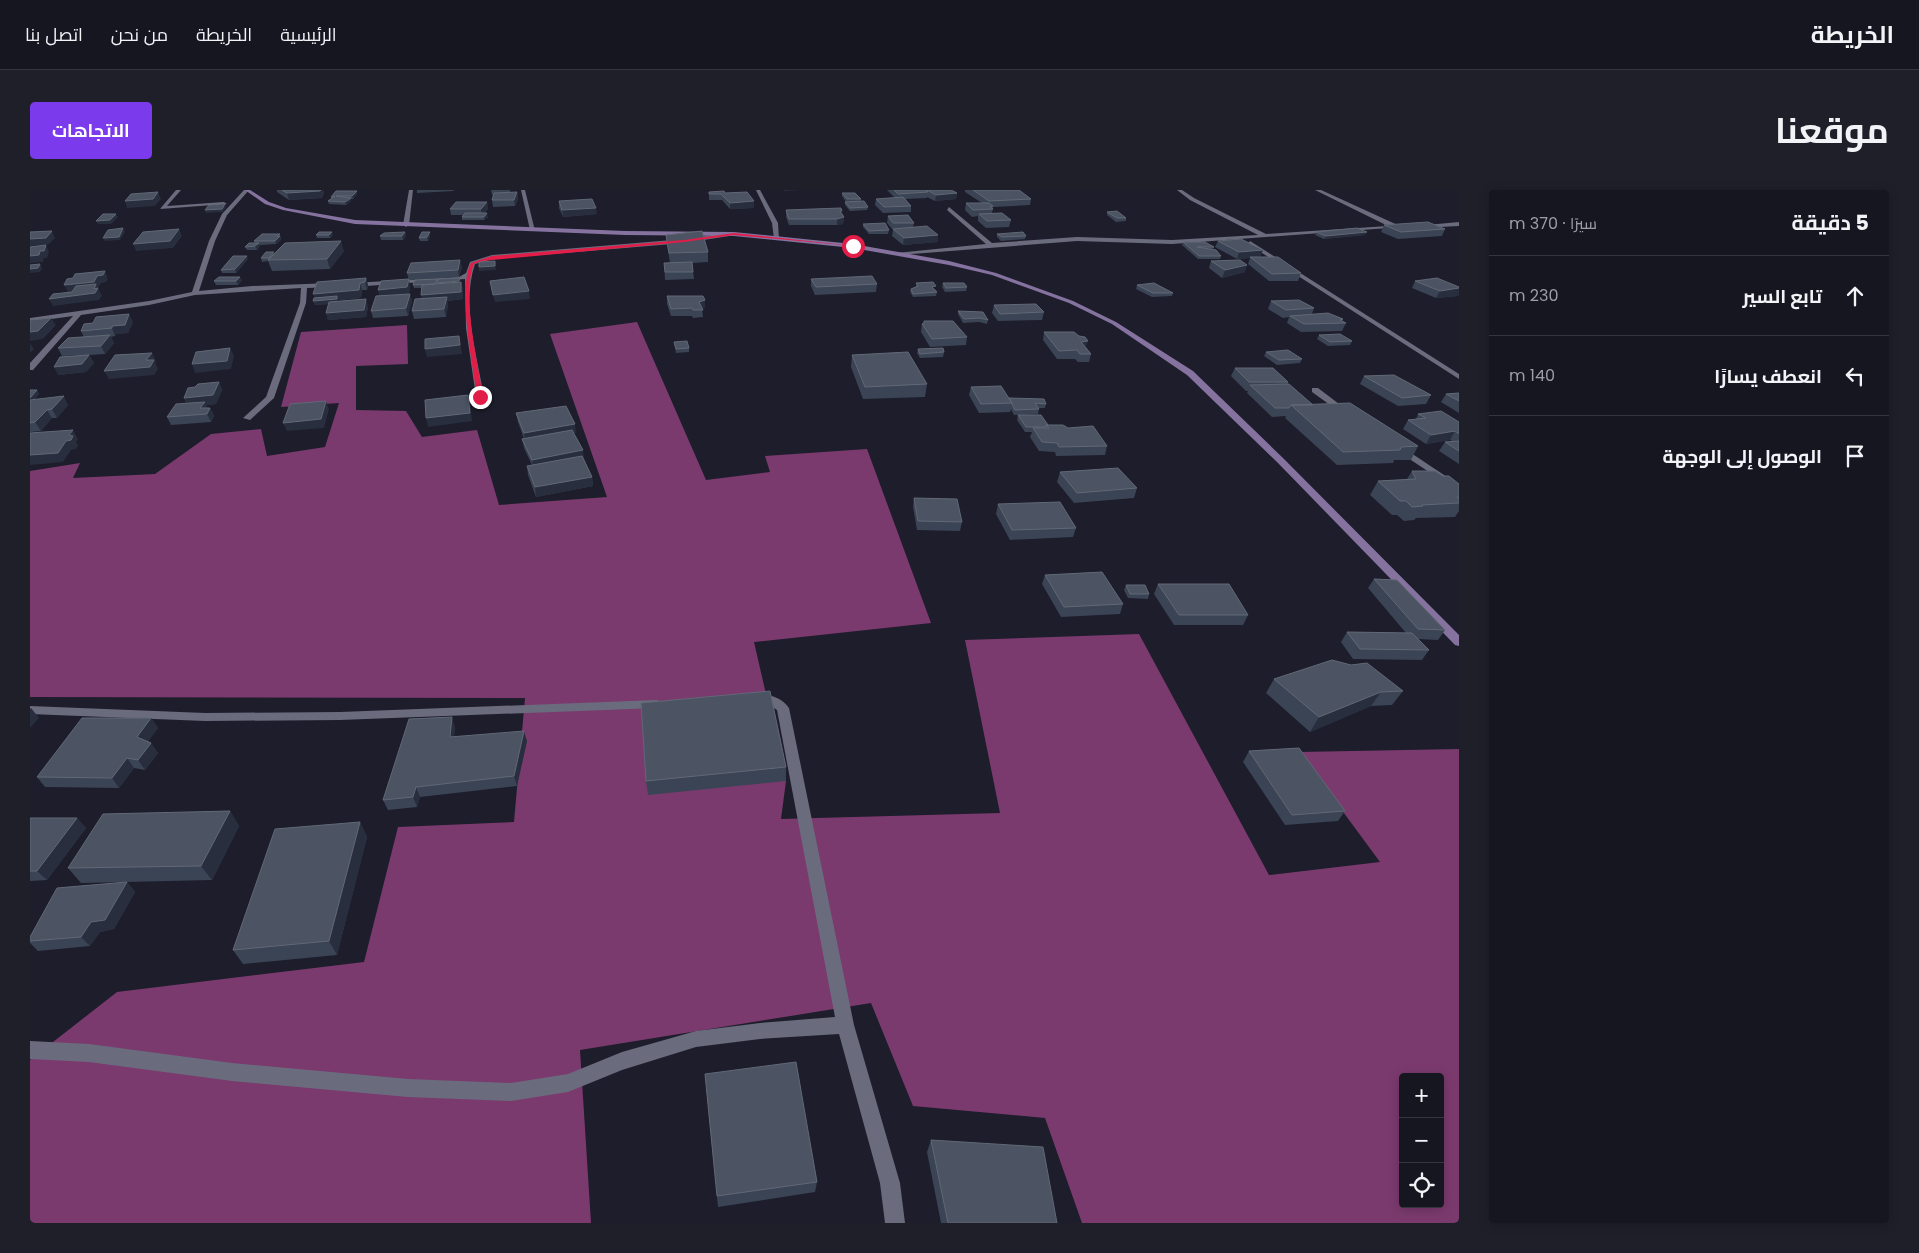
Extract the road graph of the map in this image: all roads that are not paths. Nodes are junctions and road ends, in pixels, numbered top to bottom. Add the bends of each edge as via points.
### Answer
1 (179, 190) edge
2 (247, 190) edge
3 (411, 190) edge
4 (524, 190) edge
5 (758, 190) edge
6 (1179, 190) edge
7 (1317, 190) edge
8 (236, 204) junction
9 (949, 209) edge
10 (1459, 224) edge
11 (406, 225) junction
12 (1412, 226) edge
13 (1394, 227) junction
14 (1403, 227) edge
15 (533, 230) junction
16 (734, 234) junction
17 (1265, 236) junction
18 (1241, 238) junction
19 (778, 239) junction
20 (991, 245) junction
21 (899, 253) junction
22 (468, 274) junction
23 (304, 286) junction
24 (195, 293) junction
25 (80, 312) junction
26 (30, 320) edge
27 (30, 368) edge
28 (1459, 377) edge
29 (1315, 390) dead end
30 (480, 397) dead end
31 (247, 418) dead end
32 (1357, 420) edge
33 (1388, 441) edge
34 (1459, 489) edge
35 (1459, 642) edge
36 (738, 700) edge
37 (671, 703) edge
38 (30, 710) edge
39 (845, 1025) junction
40 (30, 1050) edge
41 (894, 1223) edge

1 - 8 street via 162,208
2 - 8 street
2 - 11 main road via 267,203 301,214
3 - 11 street
4 - 15 street
5 - 19 street via 775,223
6 - 17 street
7 - 13 street
8 - 24 street via 225,214 212,241
9 - 20 street
10 - 12 street
11 - 15 main road
13 - 14 street
13 - 17 street
15 - 16 main road
16 - 19 main road
16 - 22 street via 492,257 472,263
17 - 18 street
18 - 20 street via 1172,242 1077,239
18 - 28 street
19 - 21 main road
20 - 21 street
21 - 35 main road via 994,274 1071,302 1156,349 1190,373 1280,460
22 - 23 street via 453,279
22 - 30 street via 468,310
23 - 24 street
23 - 31 street via 304,303 270,398
24 - 25 street
25 - 26 street
25 - 27 street
29 - 32 street
33 - 34 street
36 - 39 street via 767,698 777,701 783,708
37 - 38 street via 340,716 205,717
39 - 40 street via 696,1039 622,1061 568,1083 511,1092 408,1088 232,1072 89,1053
39 - 41 street via 890,1183

